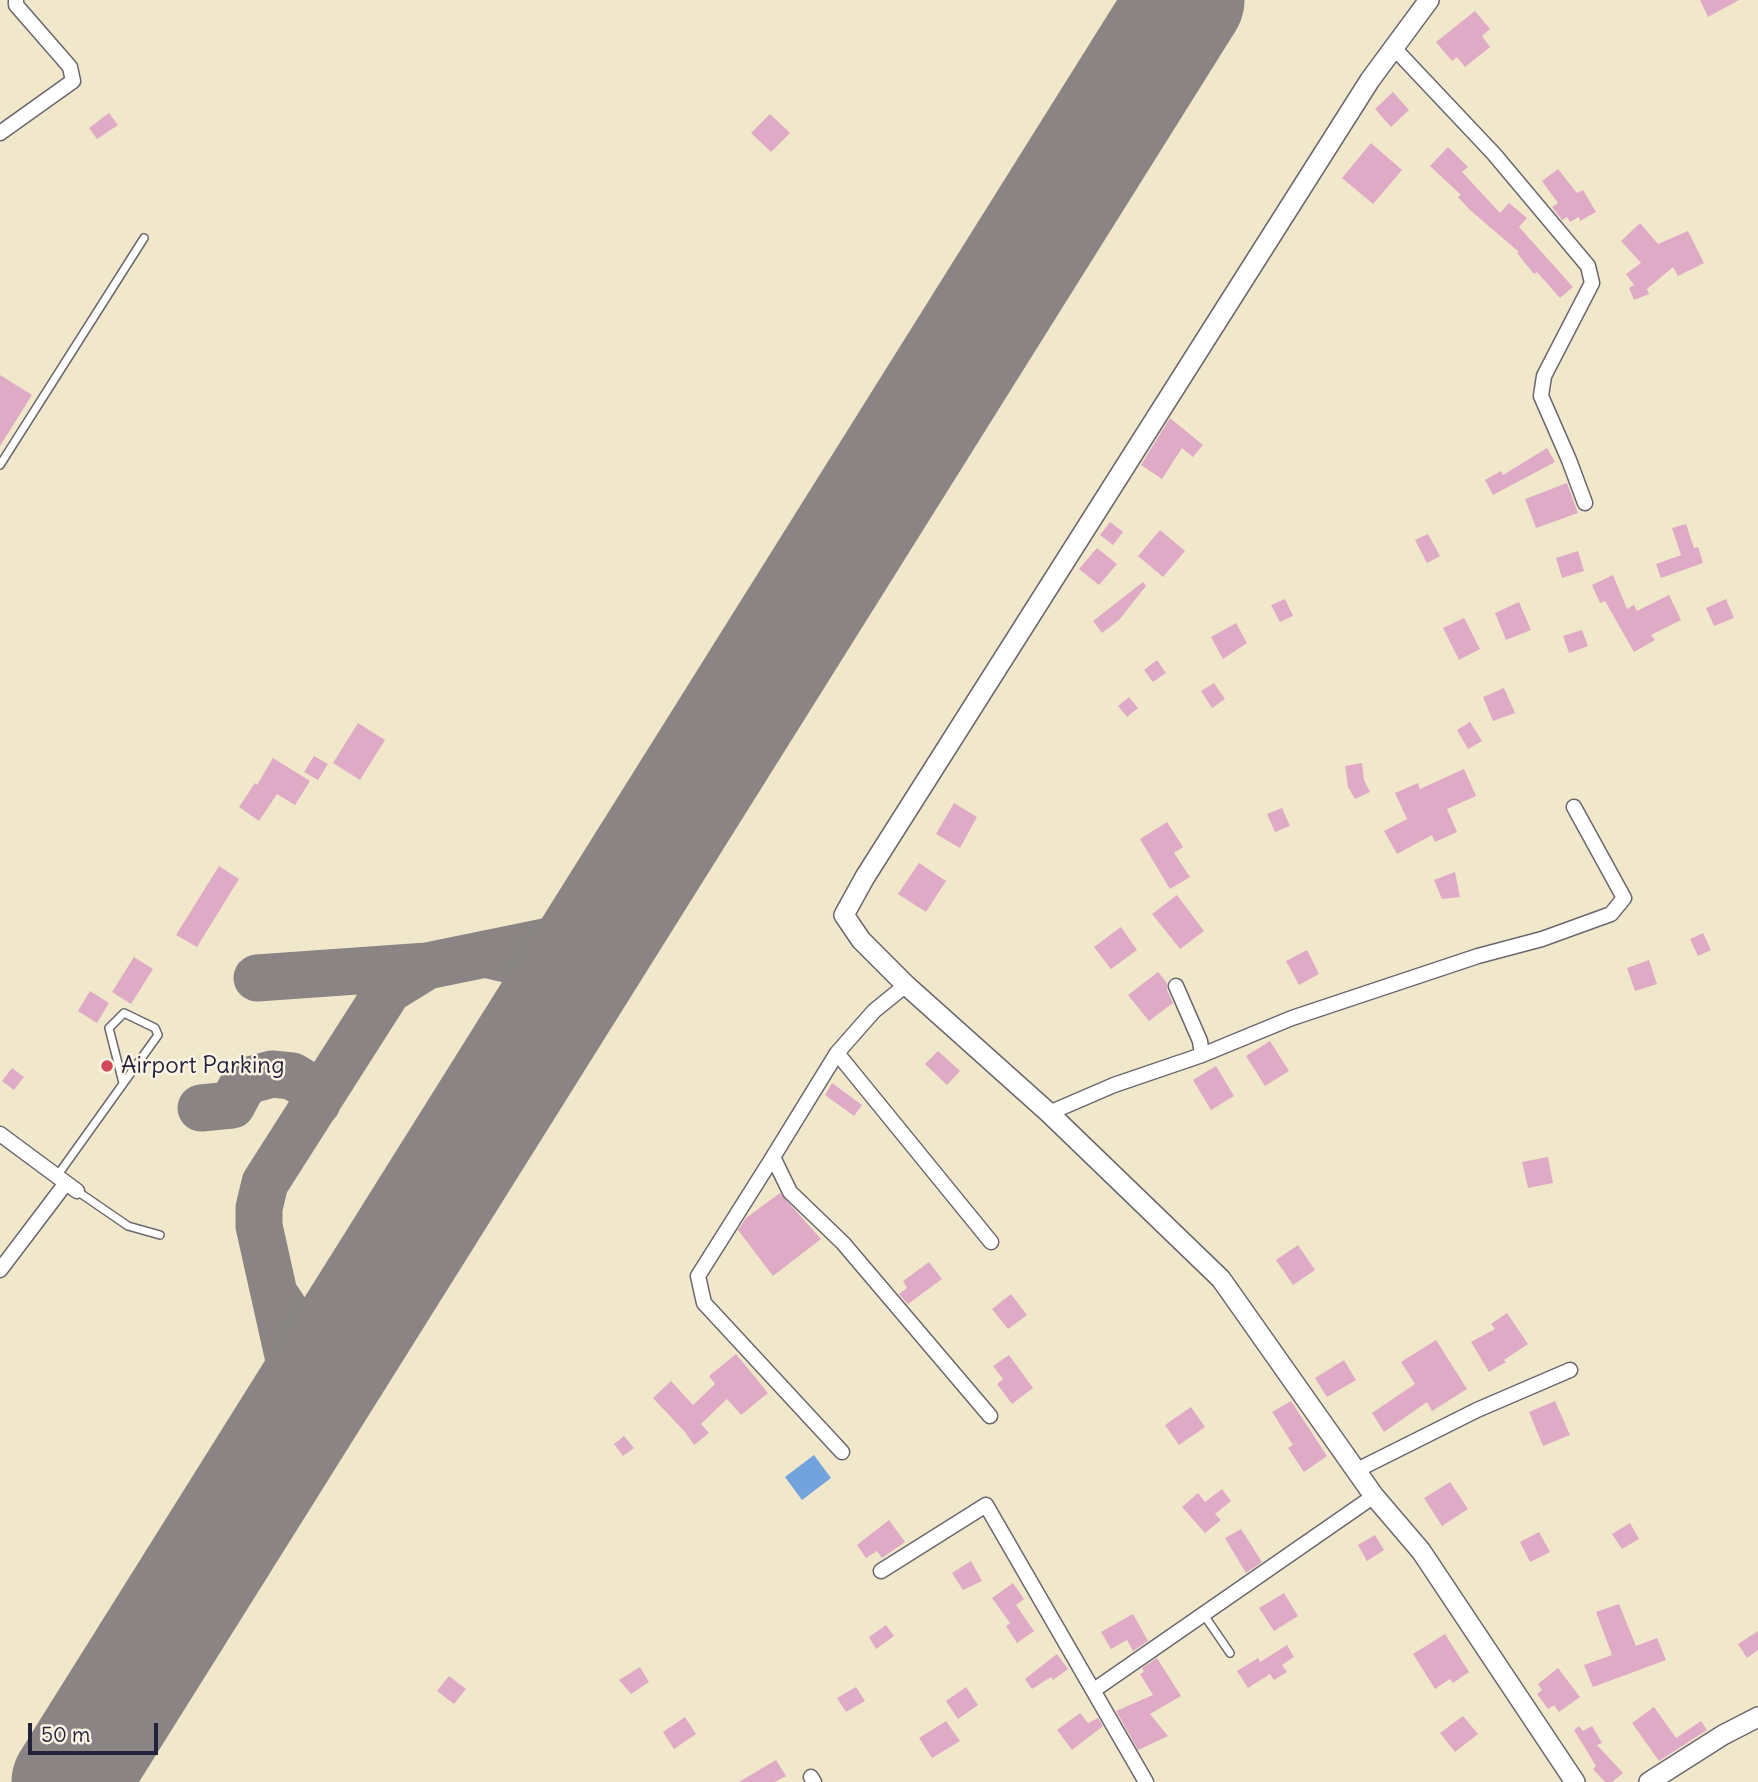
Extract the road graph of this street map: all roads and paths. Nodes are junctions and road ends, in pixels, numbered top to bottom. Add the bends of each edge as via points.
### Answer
1 (16, 0) edge
2 (1429, 0) edge
3 (1394, 48) junction
4 (0, 133) edge
5 (144, 239) dead end
6 (0, 465) edge
7 (1585, 503) dead end
8 (1574, 807) dead end
9 (906, 985) junction
10 (1177, 986) dead end
11 (837, 1053) junction
12 (1202, 1055) junction
13 (122, 1083) junction
14 (1049, 1113) junction
15 (0, 1134) edge
16 (773, 1157) junction
17 (67, 1184) junction
18 (160, 1235) dead end
19 (990, 1242) dead end
20 (0, 1270) edge
21 (1570, 1370) dead end
22 (990, 1416) dead end
23 (842, 1452) dead end
24 (1357, 1470) junction
25 (1374, 1496) junction
26 (881, 1571) dead end
27 (1203, 1614) junction
28 (1230, 1653) dead end
29 (1094, 1690) junction
30 (1758, 1717) edge
31 (1146, 1782) edge
32 (1575, 1782) edge
33 (1649, 1782) edge

1 - 4 street via 70,67 74,81
2 - 3 street
3 - 7 street via 1494,154 1588,266 1592,283 1544,376 1541,396
3 - 9 street via 1161,408 844,915 861,940
5 - 6 lane
8 - 12 street via 1624,898 1611,914 1292,1018
9 - 11 street via 874,1011
9 - 14 street
10 - 12 street
11 - 16 street
11 - 19 street
12 - 14 street
13 - 13 lane via 158,1035 155,1028 124,1013 109,1028
13 - 17 lane
14 - 24 street via 1221,1279
15 - 17 street
16 - 22 street via 790,1192 843,1243
16 - 23 street via 698,1276 704,1303
17 - 18 lane via 128,1226
17 - 20 street
21 - 24 street via 1476,1410
24 - 25 street
25 - 27 street
25 - 32 street via 1421,1551
26 - 29 street via 986,1505
27 - 28 lane
27 - 29 street
29 - 31 street
30 - 33 street

